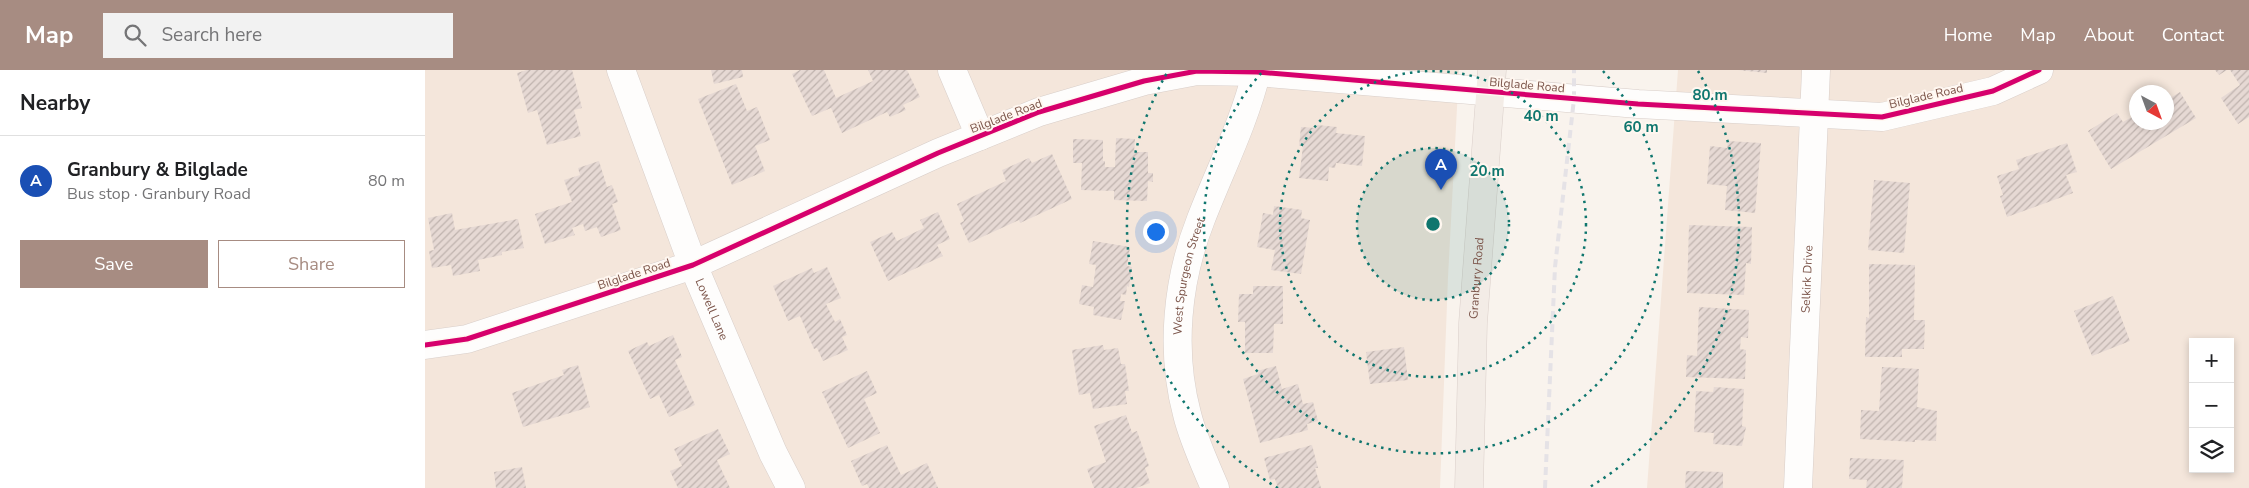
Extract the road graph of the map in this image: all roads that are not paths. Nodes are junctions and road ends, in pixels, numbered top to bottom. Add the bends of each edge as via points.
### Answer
1 (621, 70) edge
2 (952, 70) edge
3 (1816, 70) edge
4 (2039, 70) edge
5 (1257, 71) edge
6 (1491, 81) edge
7 (1814, 114) junction
8 (980, 136) junction
9 (693, 265) junction
10 (425, 345) edge
11 (791, 488) edge
12 (1215, 488) edge
13 (1469, 488) edge
14 (1798, 488) edge

1 - 9 street, Lowell Lane
2 - 8 street
3 - 7 street, Selkirk Drive
4 - 7 street, Bilglade Road via 1993,91 1882,117
5 - 6 street, Bilglade Road
5 - 8 street, Bilglade Road via 1197,71 1144,81 1039,112
5 - 12 street, West Spurgeon Street via 1199,222 1184,276 1179,310 1177,335 1181,390 1196,442
6 - 7 street, Bilglade Road via 1639,104
6 - 13 main road, Granbury Road via 1473,323
7 - 14 street, Selkirk Drive
8 - 9 street, Bilglade Road
9 - 10 street, Bilglade Road via 467,339
9 - 11 street, Lowell Lane

